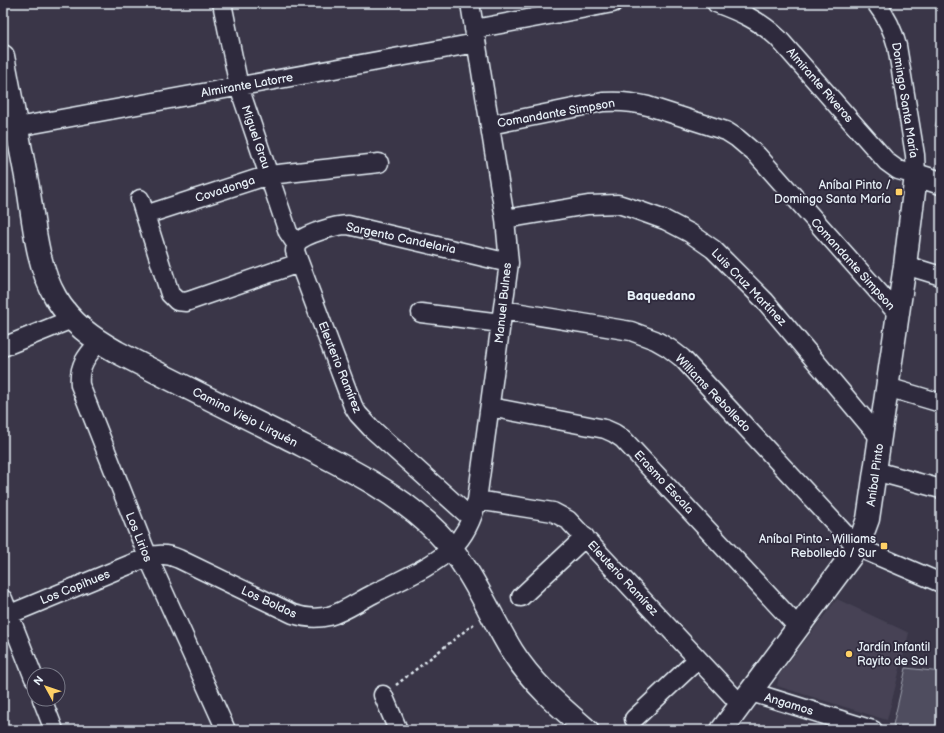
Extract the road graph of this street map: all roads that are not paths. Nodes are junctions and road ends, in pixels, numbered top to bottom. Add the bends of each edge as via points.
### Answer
1 (222, 3) edge
2 (470, 3) edge
3 (613, 3) edge
4 (716, 3) edge
5 (876, 3) edge
6 (475, 36) junction
7 (4, 66) edge
8 (239, 86) junction
9 (490, 125) junction
10 (17, 128) junction
11 (379, 162) dead end
12 (269, 175) junction
13 (916, 175) junction
14 (941, 183) edge
15 (505, 219) junction
16 (296, 244) junction
17 (299, 263) junction
18 (508, 263) junction
19 (905, 265) junction
20 (941, 276) edge
21 (421, 313) dead end
22 (898, 314) junction
23 (502, 317) junction
24 (72, 319) junction
25 (99, 342) junction
26 (3, 347) edge
27 (888, 387) junction
28 (941, 403) edge
29 (490, 407) junction
30 (880, 438) junction
31 (876, 471) junction
32 (941, 489) edge
33 (477, 500) junction
34 (472, 518) junction
35 (585, 538) junction
36 (857, 547) junction
37 (451, 548) junction
38 (148, 557) junction
39 (941, 583) edge
40 (521, 597) dead end
41 (5, 610) edge
42 (798, 627) junction
43 (698, 659) junction
44 (29, 667) edge
45 (383, 695) road end
46 (746, 699) junction
47 (45, 707) edge
48 (634, 719) dead end
49 (54, 730) edge
50 (226, 730) edge
51 (398, 730) edge
52 (587, 730) edge
53 (722, 730) edge
54 (873, 730) edge

1 - 8 street, Miguel Grau
2 - 6 street, Manuel Bulnes
3 - 6 street
4 - 13 street, Almirante Riveros via 744,14 770,30 887,162 898,170
5 - 13 street, Domingo Santa María via 888,20 897,46
6 - 8 street, Almirante Latorre
6 - 9 street, Manuel Bulnes
7 - 10 street, Camino Viejo Lirquén
8 - 10 street, Almirante Latorre
8 - 12 street, Miguel Grau
9 - 15 street, Manuel Bulnes
9 - 22 street, Comandante Simpson via 616,101 638,103 726,131 757,155
10 - 24 street, Camino Viejo Lirquén via 44,272 56,299
11 - 12 street, Covadonga
12 - 16 street, Miguel Grau via 288,232
12 - 17 street, Covadonga via 142,207 170,294 177,301 186,302
13 - 14 street, Domingo Santa María
13 - 19 street, Aníbal Pinto
15 - 18 street, Manuel Bulnes
15 - 30 street, Luis Cruz Martínez via 588,205 618,204 690,233 712,249 765,301
16 - 17 street, Eleuterio Ramírez via 295,251
16 - 18 street, Sargento Candelaria via 311,235 348,225
17 - 34 street, Eleuterio Ramírez via 358,414
18 - 23 street, Manuel Bulnes
19 - 20 street
19 - 22 street, Aníbal Pinto
21 - 23 street, Williams Rebolledo
22 - 27 street, Aníbal Pinto
23 - 29 street, Manuel Bulnes
23 - 36 street, Williams Rebolledo via 631,331 669,348 694,370
24 - 25 street, Camino Viejo Lirquén
24 - 26 street
25 - 37 street, Camino Viejo Lirquén via 362,477 411,509
25 - 38 street, Los Lirios via 82,365 80,385
27 - 28 street
27 - 30 street, Aníbal Pinto
29 - 33 street, Manuel Bulnes
29 - 42 street, Erasmo Escala via 605,429 623,439
30 - 31 street, Aníbal Pinto
31 - 32 street
31 - 36 street, Aníbal Pinto via 868,519
33 - 34 street, Manuel Bulnes
33 - 35 street, Eleuterio Ramírez via 553,512 568,520
34 - 37 street, Manuel Bulnes
35 - 40 street
35 - 43 street, Eleuterio Ramírez
36 - 39 street
36 - 42 street, Aníbal Pinto
37 - 38 street, Los Boldos via 432,563 339,612 320,618 293,614 172,555
37 - 52 street, Camino Viejo Lirquén via 513,652 550,698
38 - 41 street, Los Copihues
38 - 50 street, Los Lirios
41 - 44 street
42 - 46 street, Aníbal Pinto
43 - 46 street, Eleuterio Ramírez
43 - 48 street
45 - 51 street
46 - 53 street, Aníbal Pinto
46 - 54 street, Angamos
47 - 49 street

